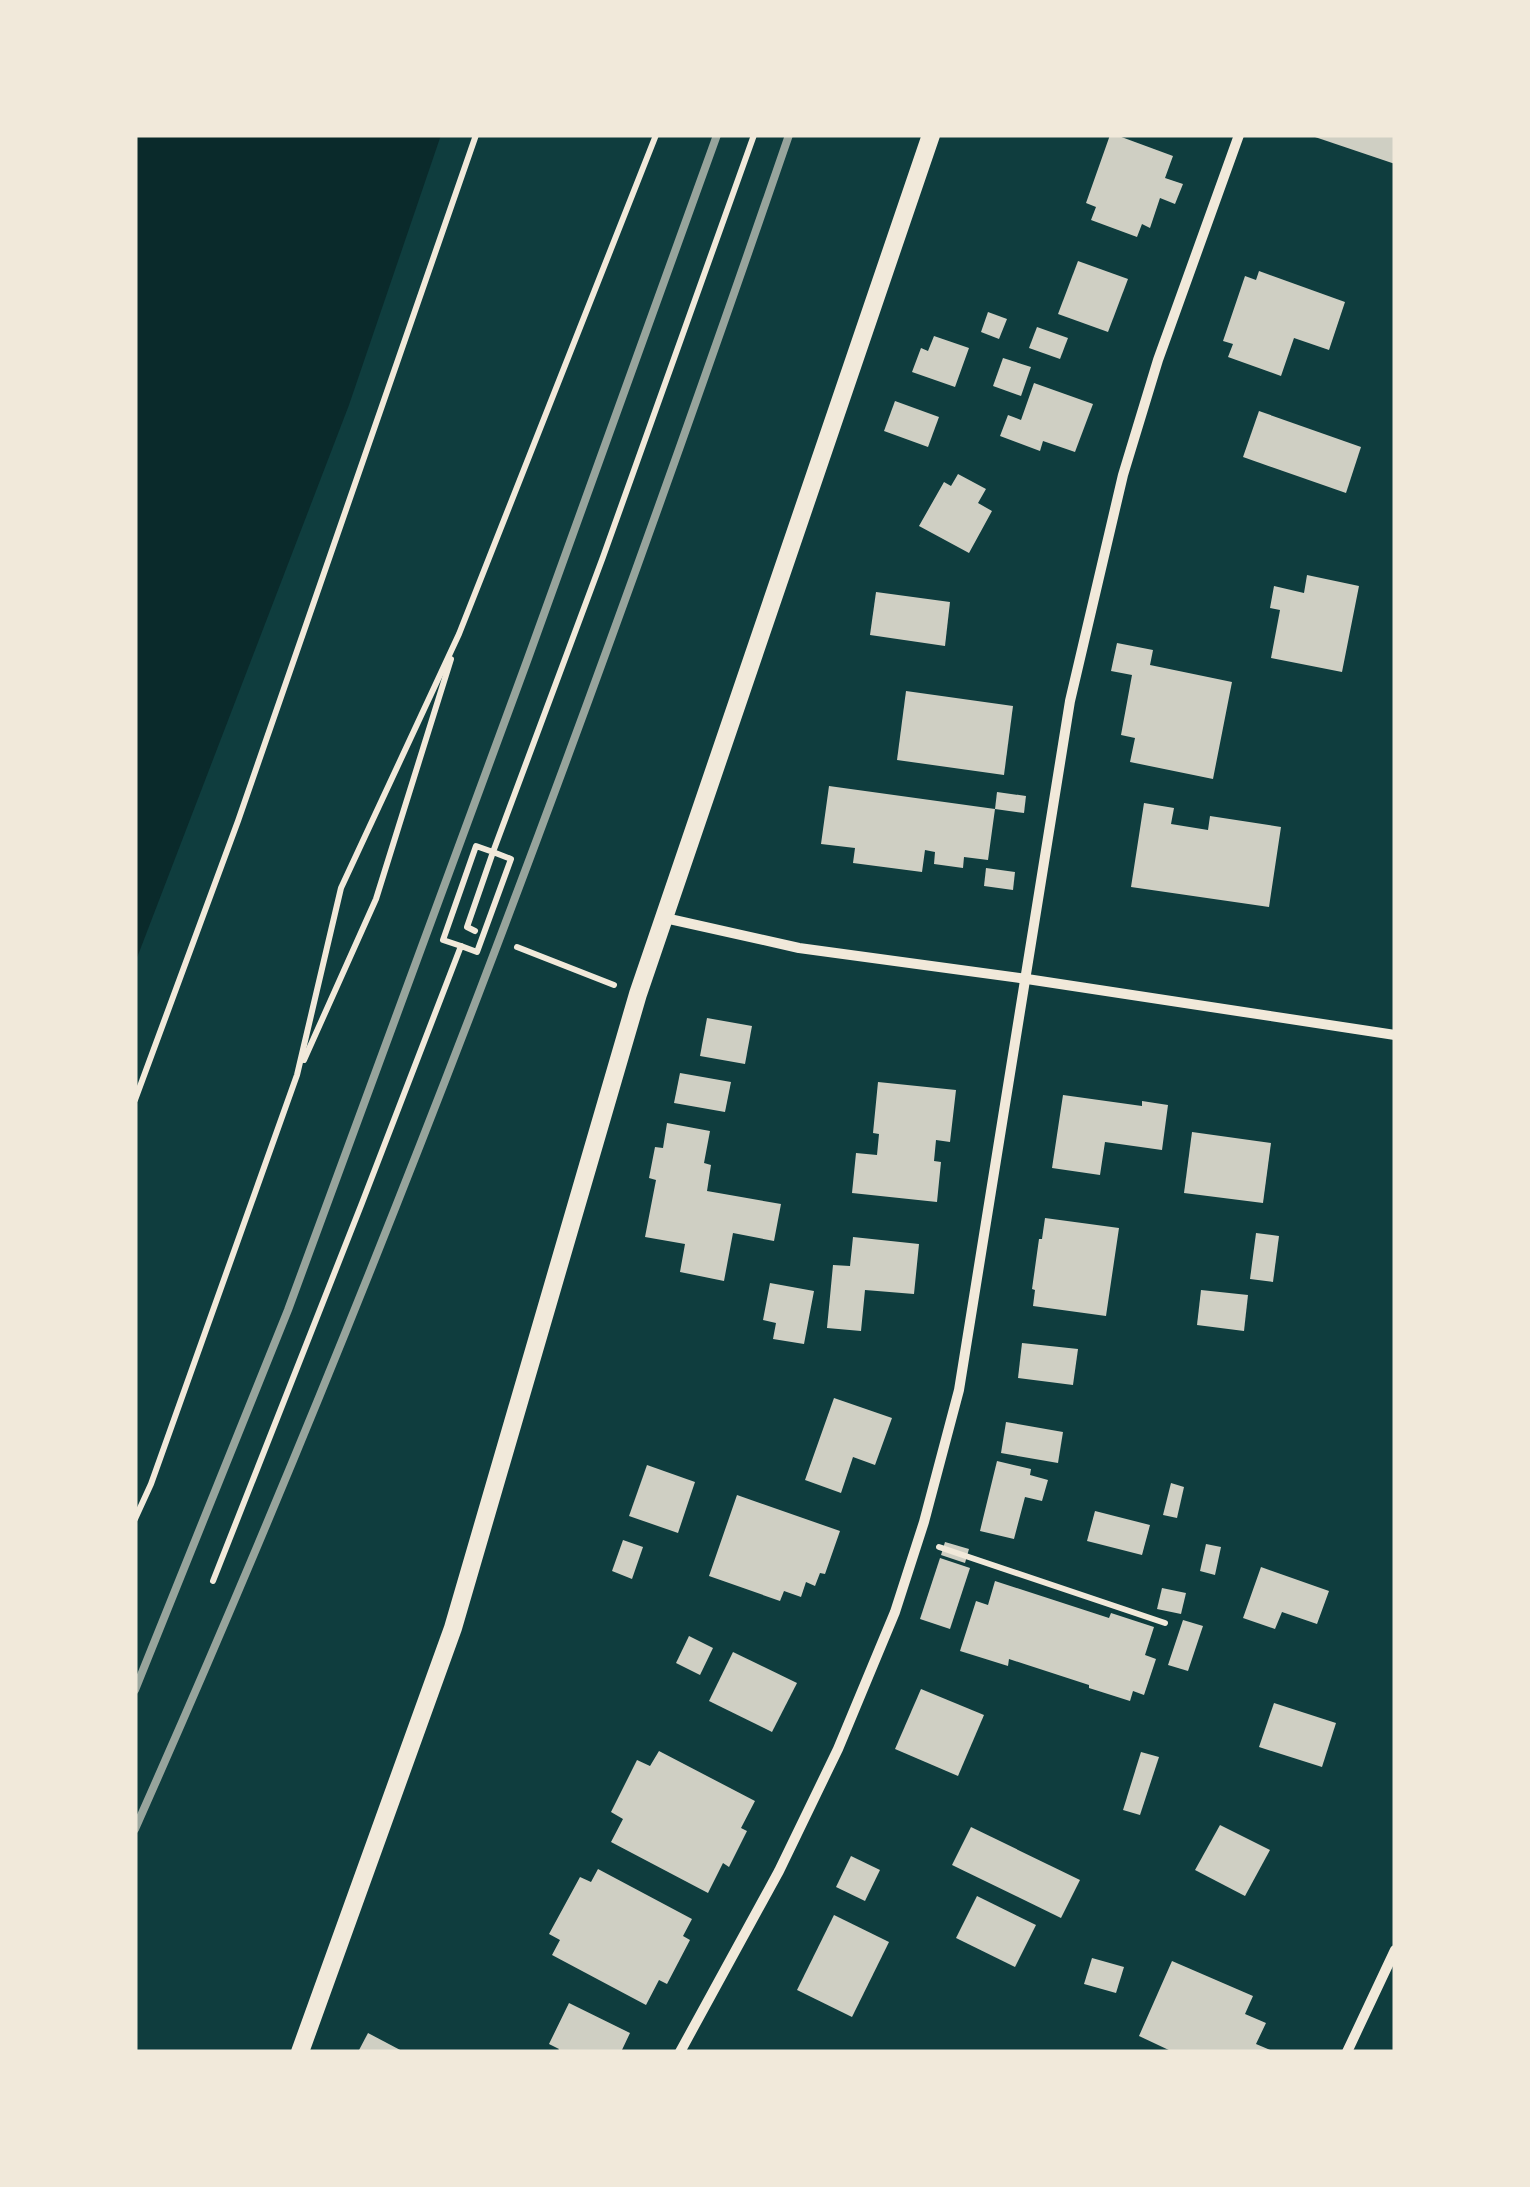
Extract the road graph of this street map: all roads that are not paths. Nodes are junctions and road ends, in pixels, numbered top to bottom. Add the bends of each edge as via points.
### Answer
1 (931, 135) edge
2 (1239, 135) edge
3 (664, 918) junction
4 (1027, 979) junction
5 (1395, 1035) edge
6 (1395, 1950) edge
7 (300, 2052) edge
8 (680, 2052) edge
9 (1347, 2052) edge

1 - 3 street
2 - 4 street via 1123,475 1070,700
3 - 4 street via 799,948
3 - 7 street via 453,1628
4 - 5 street
4 - 8 street via 959,1390 918,1540 838,1750
6 - 9 street

